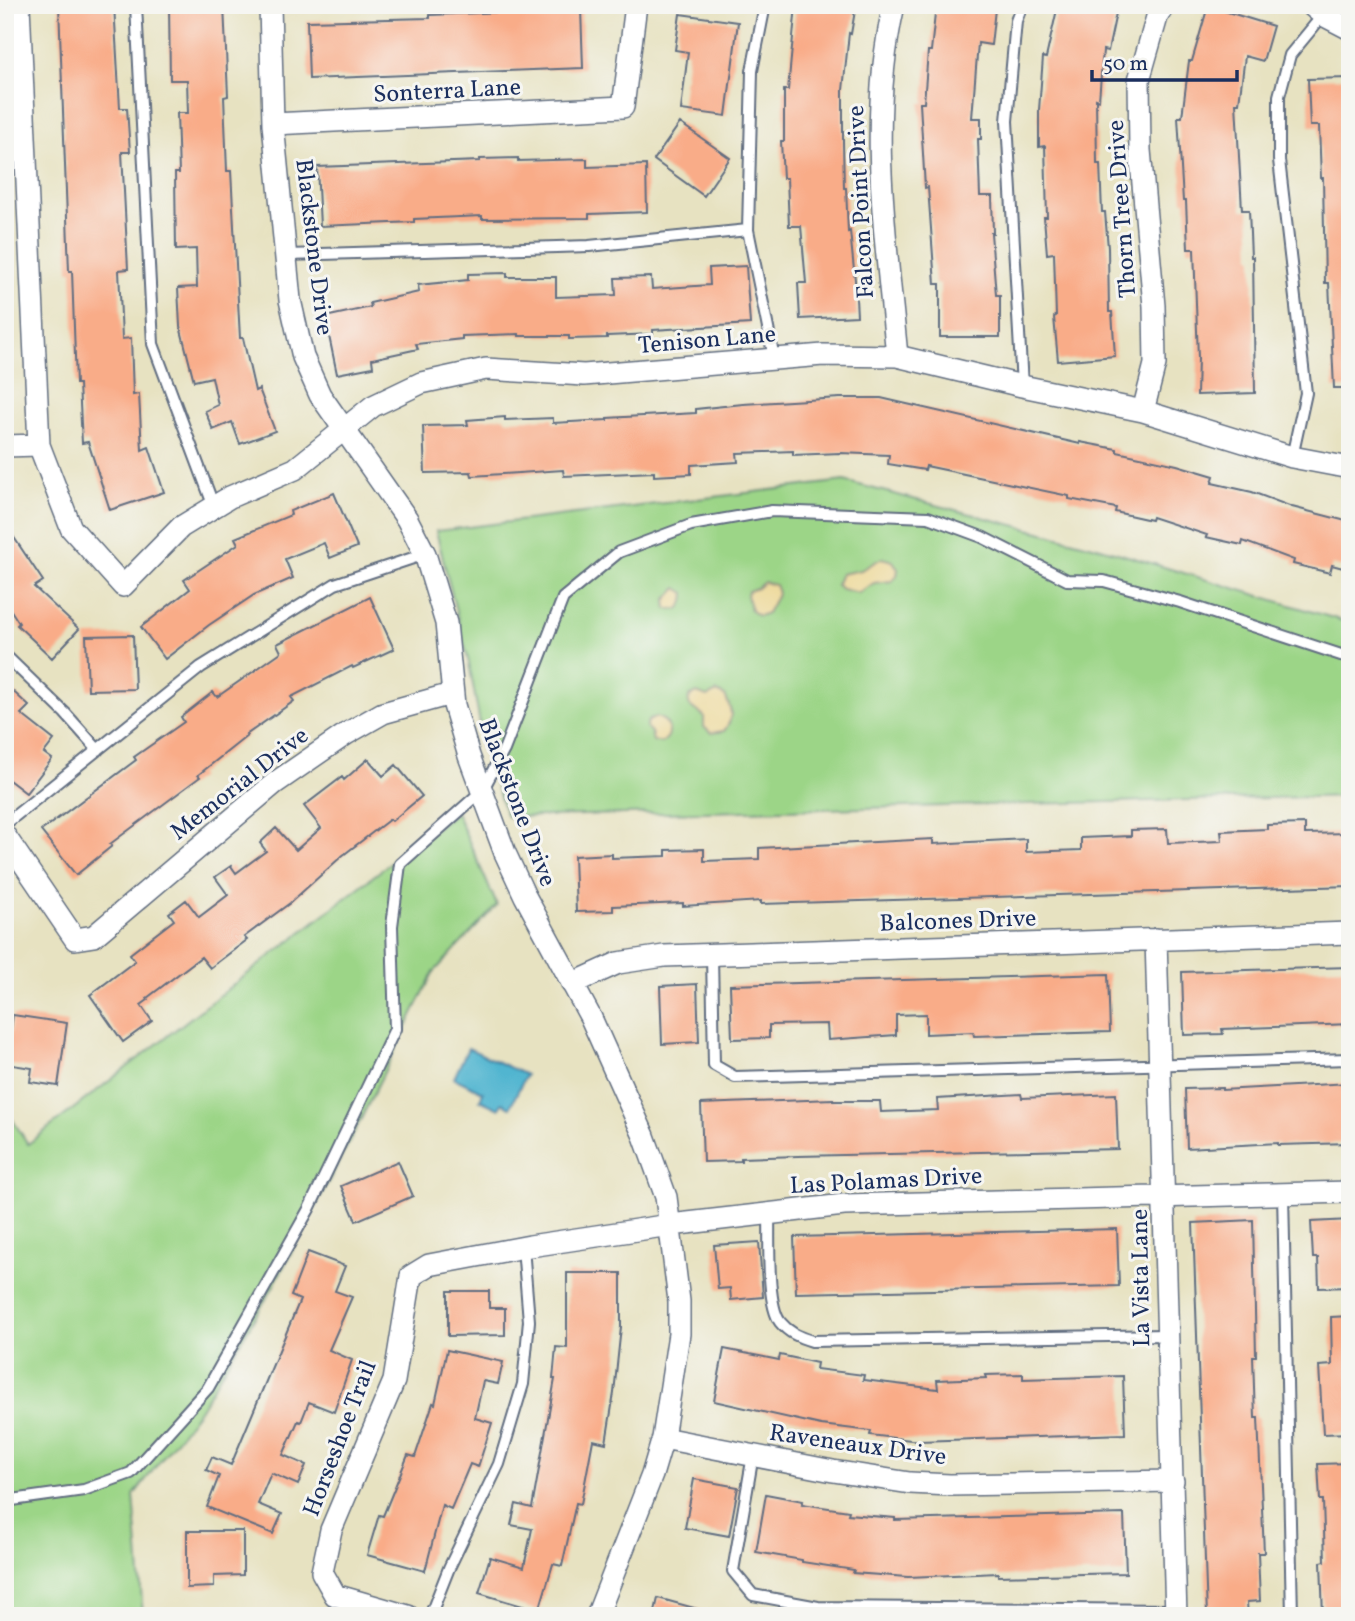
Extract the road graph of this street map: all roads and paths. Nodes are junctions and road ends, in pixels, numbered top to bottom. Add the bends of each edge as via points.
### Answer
1 (19, 5) edge
2 (136, 5) edge
3 (270, 5) edge
4 (636, 5) edge
5 (765, 5) edge
6 (894, 5) edge
7 (1022, 5) edge
8 (1164, 5) edge
9 (1317, 10) edge
10 (1350, 29) edge
11 (274, 124) junction
12 (748, 230) junction
13 (288, 255) junction
14 (897, 356) junction
15 (774, 358) junction
16 (1022, 386) junction
17 (1143, 411) junction
18 (344, 431) junction
19 (39, 444) junction
20 (5, 446) edge
21 (1292, 457) junction
22 (1350, 468) edge
23 (214, 507) junction
24 (425, 554) junction
25 (5, 655) edge
26 (1350, 658) edge
27 (451, 694) junction
28 (98, 750) junction
29 (482, 791) junction
30 (5, 824) edge
31 (5, 835) edge
32 (1350, 933) edge
33 (1156, 939) junction
34 (712, 954) junction
35 (572, 984) junction
36 (1350, 1059) edge
37 (1160, 1066) junction
38 (1350, 1192) edge
39 (1283, 1193) junction
40 (1165, 1195) junction
41 (769, 1214) junction
42 (670, 1225) junction
43 (523, 1247) junction
44 (429, 1265) joint
45 (1166, 1335) junction
46 (663, 1438) junction
47 (753, 1455) junction
48 (1173, 1481) junction
49 (5, 1501) edge
50 (1176, 1613) edge
51 (408, 1616) edge
52 (430, 1616) edge
53 (597, 1616) edge
54 (1292, 1616) edge

1 - 19 street
2 - 23 lane via 153,344
3 - 11 street, Blackstone Drive
4 - 11 street, Sonterra Lane via 623,107
5 - 12 lane via 752,71
6 - 14 street, Falcon Point Drive via 885,43 880,175
7 - 16 lane via 1016,21 1007,121
8 - 17 street, Thorn Tree Drive via 1139,80 1155,353
9 - 10 street
9 - 21 lane via 1290,55 1279,96 1279,160 1306,393
11 - 13 street, Blackstone Drive
12 - 13 lane via 589,246
12 - 15 lane
13 - 18 street, Blackstone Drive via 290,300 303,357 320,395
14 - 15 street, Tenison Lane
14 - 16 street, Tenison Lane
15 - 18 street, Tenison Lane via 584,375 486,369 421,383 373,406
16 - 17 street, Tenison Lane
17 - 21 street, Tenison Lane
18 - 23 street, Tenison Lane via 296,469
18 - 24 street, Blackstone Drive via 407,519
19 - 20 street
19 - 23 street, Tenison Lane via 71,528 123,586 181,527
21 - 22 street, Tenison Lane
24 - 27 street, Blackstone Drive via 446,623
24 - 28 lane via 335,584 201,667
25 - 28 lane
26 - 29 lane via 1104,580 1067,580 982,537 928,517 772,511 691,525 619,552 563,598 505,750
27 - 29 street, Blackstone Drive
27 - 31 street, Memorial Drive via 383,713 346,734 275,783 94,936 75,939
28 - 30 lane
29 - 35 street, Blackstone Drive via 525,896
29 - 49 lane via 400,864 392,926 395,1029 309,1209 208,1388 131,1473 84,1490
32 - 33 street, Balcones Drive
33 - 34 street, Balcones Drive
33 - 37 street, La Vista Lane
34 - 35 street, Balcones Drive via 618,963
34 - 37 lane via 714,1065 735,1077
35 - 42 street, Blackstone Drive via 592,1018 644,1136 666,1197
36 - 37 lane
37 - 40 street, La Vista Lane
38 - 39 street, Las Polamas Drive
39 - 40 street, Las Polamas Drive
39 - 54 lane
40 - 41 street, Las Polamas Drive via 844,1205
40 - 45 street, La Vista Lane
41 - 42 street, Las Polamas Drive
41 - 45 lane via 772,1302 779,1320 794,1336 812,1340
42 - 43 street, Las Polamas Drive
42 - 46 street, Blackstone Drive via 678,1334
43 - 44 street, Las Polamas Drive
43 - 52 lane via 528,1321 523,1384 499,1464
44 - 51 street, Horseshoe Trail via 411,1276 394,1381 331,1530 322,1572 335,1595
45 - 48 street, La Vista Lane
46 - 47 street, Raveneaux Drive
46 - 53 street, Blackstone Drive
47 - 48 street, Raveneaux Drive via 910,1483
47 - 50 lane via 733,1571 753,1595 818,1607
48 - 50 street, La Vista Lane

